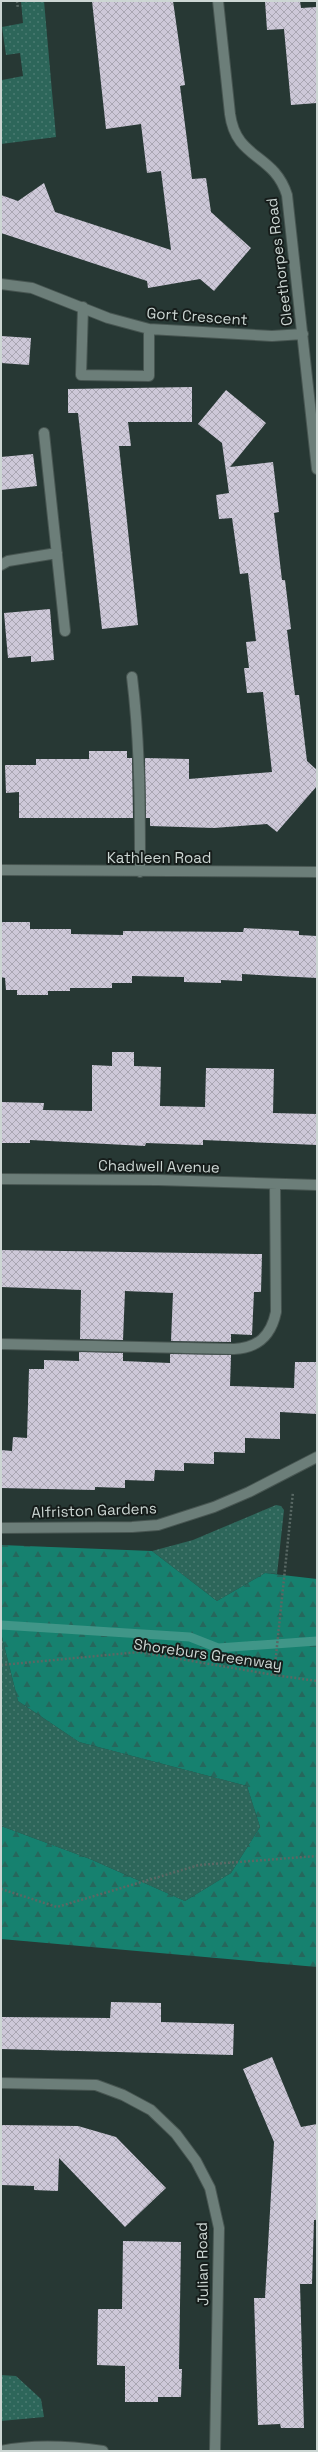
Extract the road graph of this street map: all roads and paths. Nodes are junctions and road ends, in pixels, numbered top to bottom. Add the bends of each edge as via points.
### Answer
1 (17, 1) edge
2 (218, 1) edge
3 (18, 9) dead end
4 (1, 284) edge
5 (83, 307) junction
6 (149, 329) junction
7 (302, 334) junction
8 (44, 433) dead end
9 (317, 469) edge
10 (57, 553) junction
11 (1, 565) edge
12 (65, 631) dead end
13 (132, 677) dead end
14 (1, 870) edge
15 (140, 872) junction
16 (317, 872) edge
17 (1, 1179) edge
18 (275, 1184) junction
19 (317, 1185) edge
20 (1, 1344) edge
21 (317, 1457) edge
22 (295, 1470) junction
23 (1, 1528) edge
24 (1, 1665) edge
25 (274, 1675) junction
26 (317, 1681) edge
27 (317, 1856) edge
28 (1, 1889) edge
29 (1, 2083) edge
30 (1, 2451) edge
31 (102, 2451) edge
32 (216, 2451) edge

1 - 3 path
2 - 7 street, Cleethorpes Road via 231,121 241,144 273,168 280,176 287,195
4 - 5 street, Gort Crescent via 32,288
5 - 6 street, Gort Crescent via 108,318
5 - 6 street via 81,375 149,376
6 - 7 street, Gort Crescent via 272,336
7 - 9 street, Cleethorpes Road
8 - 10 street
10 - 11 street via 8,561
10 - 12 street
13 - 15 street via 140,773
14 - 15 street, Kathleen Road
15 - 16 street, Kathleen Road
17 - 18 street, Chadwell Avenue
18 - 19 street, Chadwell Avenue
18 - 20 street via 276,1312 270,1332 254,1346 234,1349
21 - 22 street, Alfriston Gardens
22 - 23 street, Alfriston Gardens via 214,1507 158,1524 132,1527
22 - 25 path
24 - 25 path, Shoreburs Greenway via 139,1652
25 - 26 path, Shoreburs Greenway
27 - 28 path via 199,1865 57,1907
29 - 32 street, Julian Road via 96,2085 123,2095 151,2110 176,2134 196,2161 210,2188 219,2228
30 - 31 street via 20,2447 76,2447

